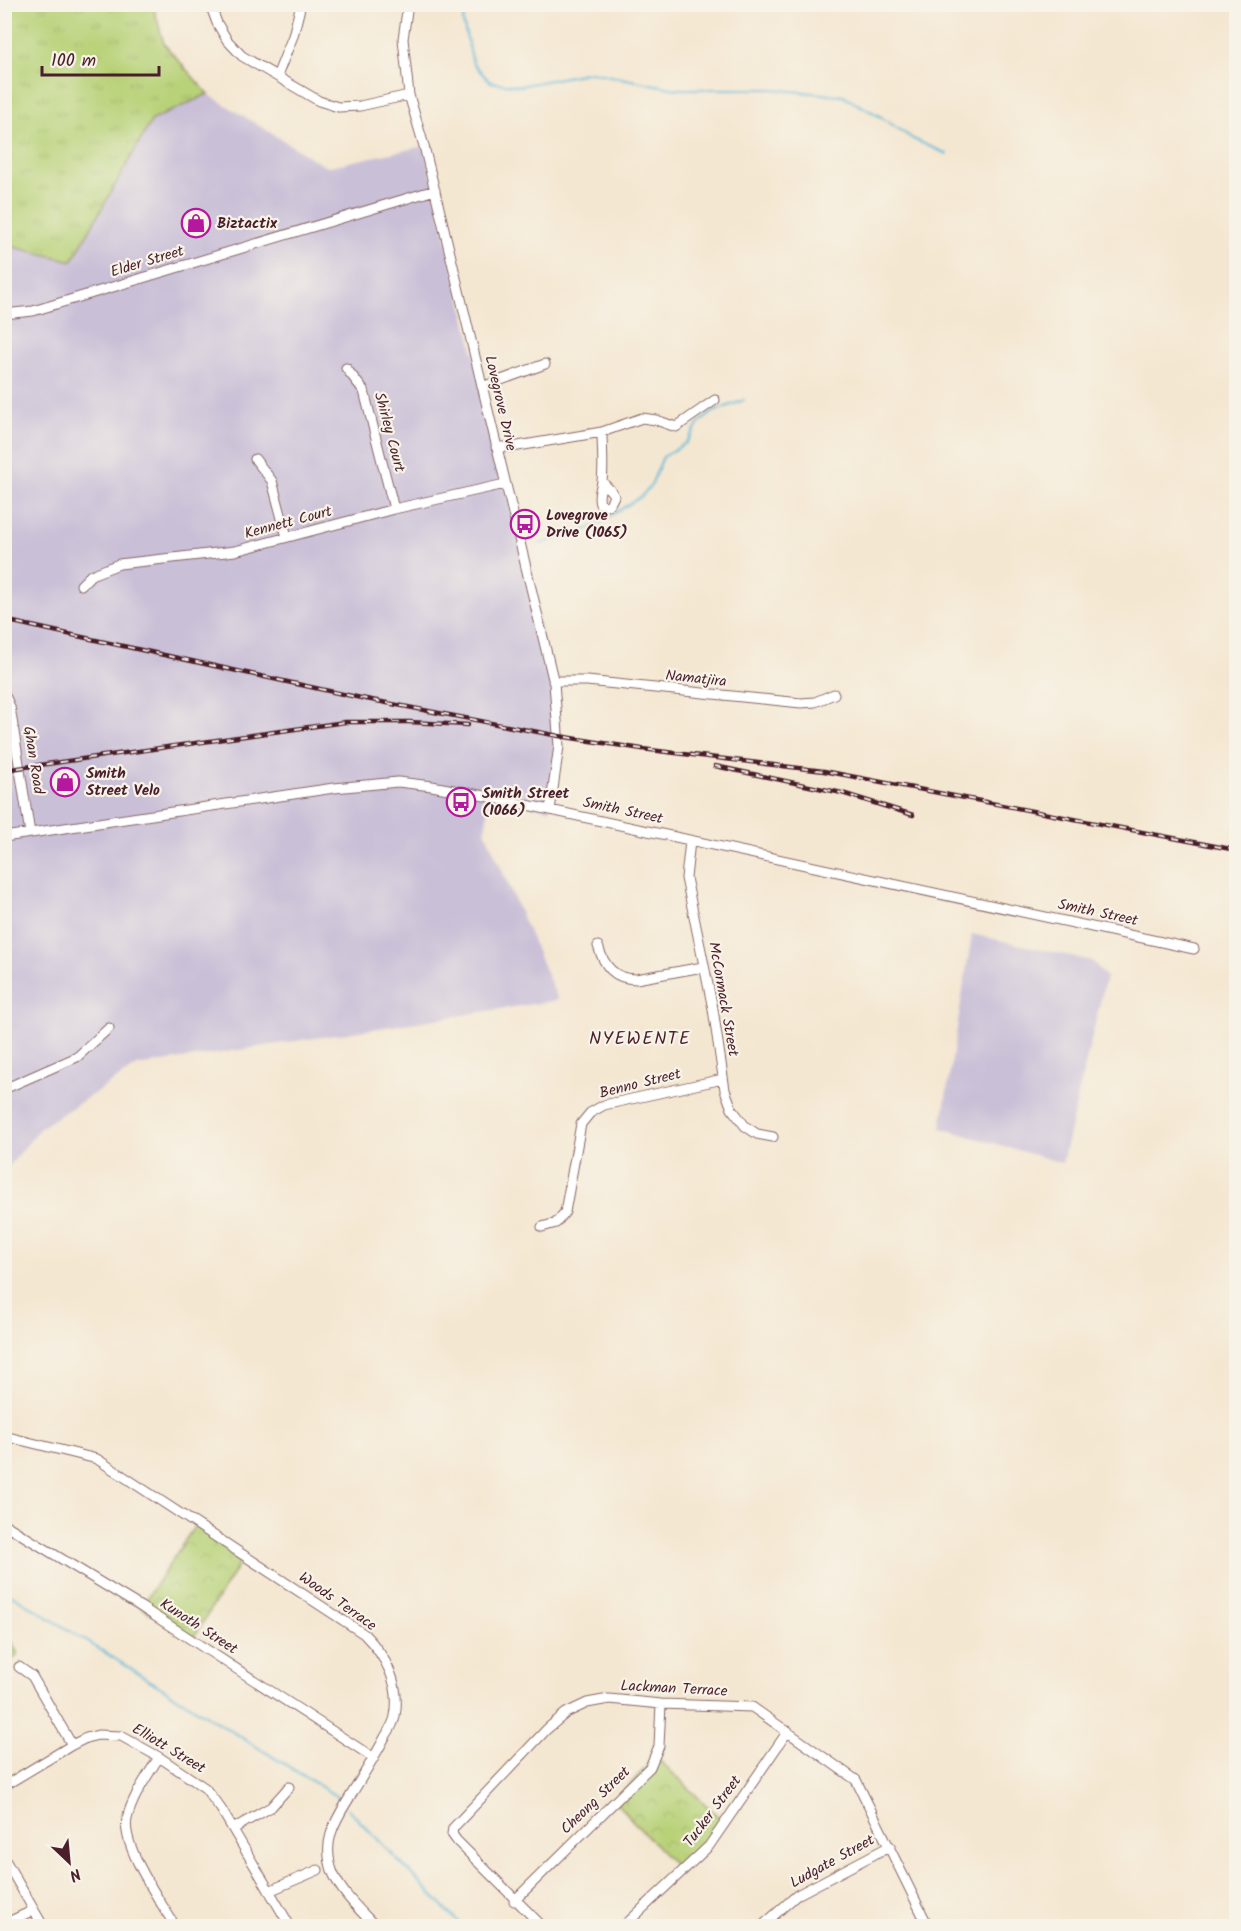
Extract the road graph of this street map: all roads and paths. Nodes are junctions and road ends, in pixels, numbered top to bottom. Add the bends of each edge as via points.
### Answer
1 (210, 4) edge
2 (301, 4) edge
3 (408, 4) edge
4 (276, 76) junction
5 (409, 95) junction
6 (435, 190) junction
7 (4, 314) edge
8 (545, 364) dead end
9 (346, 368) dead end
10 (482, 387) junction
11 (714, 400) dead end
12 (602, 432) junction
13 (496, 447) junction
14 (255, 459) dead end
15 (602, 482) dead end
16 (505, 484) junction
17 (394, 509) junction
18 (287, 537) junction
19 (81, 585) dead end
20 (553, 681) junction
21 (4, 693) edge
22 (834, 694) dead end
23 (550, 810) junction
24 (30, 833) junction
25 (4, 837) edge
26 (690, 841) junction
27 (598, 946) dead end
28 (1194, 948) dead end
29 (703, 967) junction
30 (109, 1028) dead end
31 (723, 1079) junction
32 (4, 1089) edge
33 (773, 1137) dead end
34 (542, 1227) dead end
35 (4, 1436) edge
36 (4, 1524) edge
37 (19, 1666) dead end
38 (661, 1704) junction
39 (788, 1731) junction
40 (72, 1745) junction
41 (159, 1757) junction
42 (374, 1758) junction
43 (4, 1786) edge
44 (289, 1787) dead end
45 (233, 1829) junction
46 (890, 1846) junction
47 (4, 1858) edge
48 (318, 1870) dead end
49 (269, 1891) junction
50 (514, 1901) junction
51 (34, 1910) junction
52 (4, 1924) edge
53 (767, 1925) edge
54 (43, 1926) edge
55 (176, 1926) edge
56 (290, 1926) edge
57 (375, 1926) edge
58 (542, 1926) edge
59 (624, 1926) edge
60 (928, 1926) edge

1 - 4 street via 227,40 242,56
2 - 4 street
3 - 5 street, Lovegrove Drive via 403,39
4 - 5 street via 319,101 338,106 360,106
5 - 6 street, Lovegrove Drive
6 - 7 street, Elder Street via 33,311
6 - 10 street, Lovegrove Drive
8 - 10 street
9 - 17 street, Shirley Court via 364,391
10 - 13 street, Lovegrove Drive
11 - 12 street via 676,428 642,418
12 - 13 street
12 - 15 street
13 - 16 street, Lovegrove Drive
14 - 18 street via 272,481
16 - 17 street, Kennett Court
16 - 20 street, Lovegrove Drive
17 - 18 street, Kennett Court
18 - 19 street, Kennett Court via 235,551 119,564 91,575
20 - 22 street, Namatjira via 587,681 794,703 815,702
20 - 23 street, Lovegrove Drive via 559,747
21 - 24 street, Ghan Road via 10,707
23 - 24 street, Smith Street via 398,782
23 - 26 street, Smith Street
24 - 25 street, Smith Street
26 - 28 street, Smith Street
26 - 29 street, McCormack Street via 686,879
27 - 29 street via 610,970 627,979
29 - 31 street, McCormack Street
30 - 32 street via 77,1057
31 - 33 street, McCormack Street via 730,1104 741,1121 753,1132
31 - 34 street, Benno Street via 604,1105 590,1113 581,1124 565,1212 556,1223
35 - 42 street, Woods Terrace via 97,1459 364,1634 392,1673 396,1701 395,1719
36 - 42 street, Kunoth Street
37 - 40 street via 32,1676
38 - 39 street, Lackman Terrace via 752,1707
38 - 50 street, Cheong Street via 659,1746 650,1767
38 - 50 street, Lackman Terrace via 609,1699 587,1703 566,1713 453,1828 457,1841
39 - 46 street, Lackman Terrace via 856,1780
39 - 59 street, Tucker Street via 709,1846
40 - 41 street, Elliott Street via 111,1734
40 - 43 street, Elliott Street
41 - 45 street, Elliott Street via 205,1788
41 - 55 street via 132,1803 126,1834
42 - 57 street, Woods Terrace via 332,1826 328,1849 333,1872 344,1893
44 - 45 street via 270,1808
45 - 49 street, Elliott Street
46 - 53 street, Ludgate Street via 797,1895
46 - 60 street, Lackman Terrace
47 - 51 street
48 - 49 street
49 - 56 street, Elliott Street
50 - 58 street, Lackman Terrace
51 - 52 street
51 - 54 street

